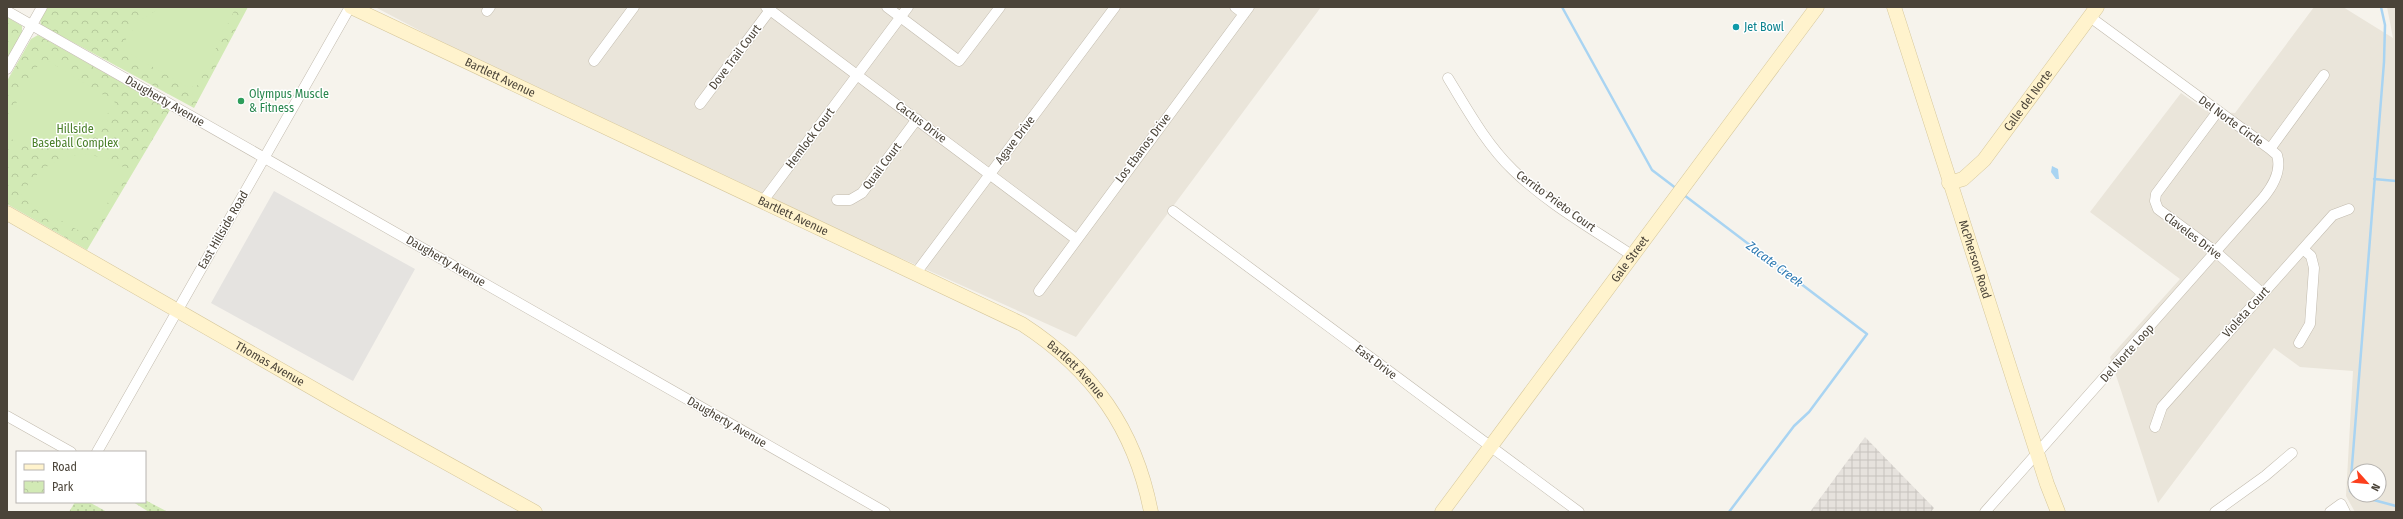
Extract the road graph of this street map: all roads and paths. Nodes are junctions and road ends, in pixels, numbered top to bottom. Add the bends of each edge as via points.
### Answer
1 (42, 7) edge
2 (350, 7) edge
3 (634, 7) edge
4 (887, 7) edge
5 (908, 7) edge
6 (1000, 7) edge
7 (1115, 7) edge
8 (1235, 7) edge
9 (1818, 7) edge
10 (1894, 7) edge
11 (768, 9) edge
12 (1246, 10) edge
13 (7, 11) edge
14 (2093, 12) edge
15 (900, 17) junction
16 (32, 25) junction
17 (594, 61) dead end
18 (7, 69) edge
19 (2324, 75) dead end
20 (857, 76) junction
21 (1448, 78) dead end
22 (700, 104) dead end
23 (2218, 111) junction
24 (917, 119) junction
25 (2270, 149) junction
26 (264, 157) junction
27 (989, 174) junction
28 (1949, 183) junction
29 (838, 200) dead end
30 (763, 201) junction
31 (2349, 209) dead end
32 (1173, 211) dead end
33 (7, 213) edge
34 (1076, 239) junction
35 (2303, 249) junction
36 (2216, 252) junction
37 (1633, 256) junction
38 (916, 273) junction
39 (1039, 291) dead end
40 (2263, 294) junction
41 (178, 310) junction
42 (2299, 342) dead end
43 (7, 416) edge
44 (2155, 427) dead end
45 (1490, 446) junction
46 (69, 451) edge
47 (98, 451) edge
48 (2292, 453) dead end
49 (2037, 454) junction
50 (535, 512) edge
51 (885, 512) edge
52 (1151, 512) edge
53 (1442, 512) edge
54 (1579, 512) edge
55 (1985, 512) edge
56 (2058, 512) edge
57 (2215, 512) edge
58 (2330, 512) edge
59 (2345, 512) edge

1 - 16 street
2 - 26 street, East Hillside Road
2 - 30 main road, Bartlett Avenue
3 - 17 street
4 - 15 street
5 - 15 street, Hemlock Court
6 - 15 street via 959,62
7 - 27 street, Agave Drive
8 - 12 street
9 - 37 main road, Gale Street
10 - 28 main road, McPherson Road
11 - 20 street, Cactus Drive
11 - 22 street, Dove Trail Court
12 - 34 street, Los Ebanos Drive
13 - 16 street, Daugherty Avenue
14 - 23 street, Del Norte Circle
14 - 28 main road, Calle del Norte via 1984,160 1963,179
15 - 20 street, Hemlock Court
16 - 18 street
16 - 26 street, Daugherty Avenue
19 - 25 street
20 - 24 street, Cactus Drive
20 - 30 street, Hemlock Court
21 - 37 street, Cerrito Prieto Court via 1484,136 1513,170 1539,192
23 - 25 street, Del Norte Circle
23 - 36 street, Claveles Drive via 2156,194 2155,201 2158,209
24 - 27 street, Cactus Drive
24 - 29 street, Quail Court via 862,193 850,200
25 - 36 street, Del Norte Circle via 2277,155 2279,162 2276,180
26 - 41 street, East Hillside Road
26 - 51 street, Daugherty Avenue
27 - 34 street, Cactus Drive
27 - 38 street, Agave Drive
28 - 49 main road, McPherson Road
30 - 38 main road, Bartlett Avenue
31 - 35 street, Violeta Court via 2333,215
32 - 45 street, East Drive
33 - 41 main road, Thomas Avenue
34 - 39 street, Los Ebanos Drive
35 - 40 street, Violeta Court
35 - 42 street via 2311,256 2314,268 2310,324
36 - 40 street, Claveles Drive
36 - 49 street, Del Norte Loop
37 - 45 main road, Gale Street
38 - 52 main road, Bartlett Avenue via 1022,324 1062,353 1082,372 1109,405 1131,445
40 - 44 street, Violeta Court via 2162,407
41 - 47 street, East Hillside Road
41 - 50 main road, Thomas Avenue
43 - 46 street
45 - 53 main road, Gale Street
45 - 54 street, East Drive
48 - 57 street
49 - 55 street, Del Norte Loop
49 - 56 main road, McPherson Road
58 - 59 street via 2341,504

